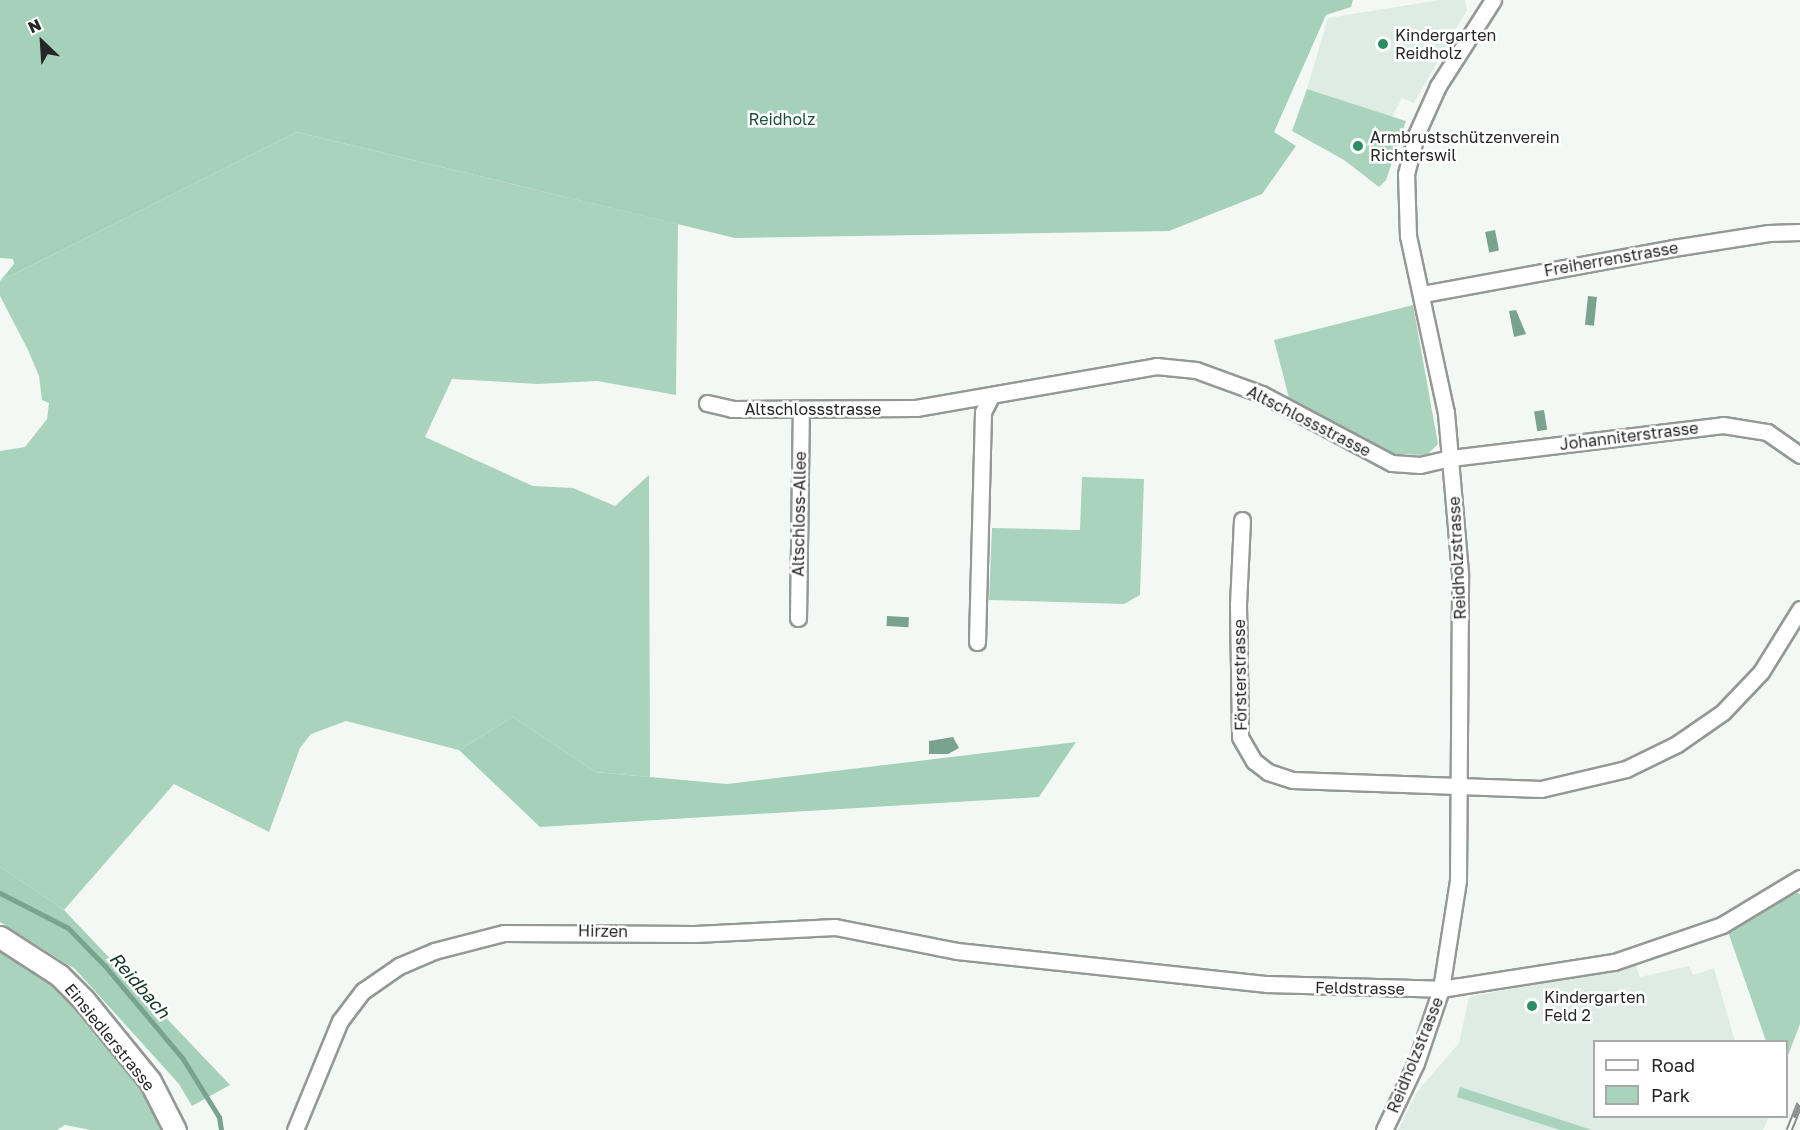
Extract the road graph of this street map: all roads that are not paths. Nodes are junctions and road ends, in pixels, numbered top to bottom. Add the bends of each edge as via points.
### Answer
1 (1493, 0) edge
2 (1800, 232) edge
3 (1423, 294) junction
4 (991, 396) junction
5 (707, 403) dead end
6 (801, 409) junction
7 (1800, 455) edge
8 (1451, 458) junction
9 (1242, 520) dead end
10 (1800, 609) edge
11 (798, 618) dead end
12 (977, 642) dead end
13 (1458, 789) junction
14 (1800, 878) edge
15 (0, 937) edge
16 (1009, 954) joint
17 (1441, 989) junction
18 (175, 1130) edge
19 (295, 1130) edge
20 (1384, 1130) edge

1 - 3 street, Reidholzstrasse via 1449,64 1410,154 1406,216
2 - 3 street, Freiherrenstrasse via 1673,248
3 - 8 street, Reidholzstrasse via 1440,374
4 - 6 street, Altschlossstrasse via 916,408
4 - 8 street, Altschlossstrasse via 1156,366 1196,370 1262,394 1392,463 1420,465
4 - 12 street via 983,412
5 - 6 street, Altschlossstrasse via 732,409
6 - 11 street, Altschloss-Allee
7 - 8 street, Johanniterstrasse via 1767,432 1723,425
8 - 13 street, Reidholzstrasse via 1460,573
9 - 13 street, Försterstrasse via 1238,705 1240,737 1254,762 1268,772 1293,780
10 - 13 street via 1777,651 1743,693 1708,723 1660,753 1626,769 1570,785
13 - 17 street, Reidholzstrasse via 1458,880
14 - 17 street, Feldstrasse via 1722,925 1614,962
15 - 18 main road, Einsiedlerstrasse via 59,975 84,1000 150,1081
16 - 17 street, Feldstrasse via 1267,984
16 - 19 street, Hirzen via 957,951 835,927 695,934 557,930 494,935 434,951 399,966 363,991 340,1021
17 - 20 street, Reidholzstrasse via 1416,1063

